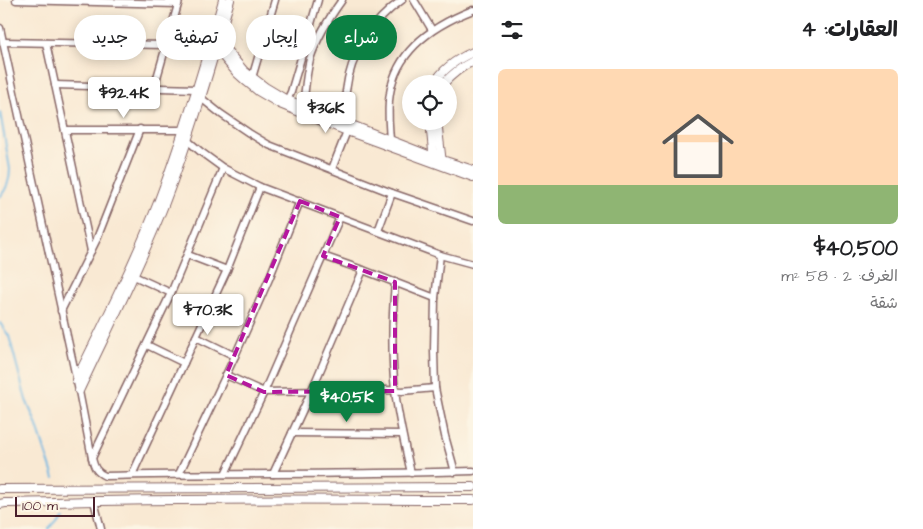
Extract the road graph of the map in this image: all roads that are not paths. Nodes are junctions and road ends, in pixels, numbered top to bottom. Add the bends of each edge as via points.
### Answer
1 (16, 0) edge
2 (37, 0) edge
3 (223, 0) edge
4 (230, 0) edge
5 (275, 0) edge
6 (318, 0) edge
7 (342, 0) edge
8 (402, 0) edge
9 (414, 0) edge
10 (178, 2) edge
11 (473, 10) edge
12 (174, 15) edge
13 (220, 15) edge
14 (224, 15) edge
15 (0, 28) edge
16 (432, 30) junction
17 (3, 42) junction
18 (46, 43) junction
19 (156, 46) edge
20 (473, 52) edge
21 (162, 60) edge
22 (207, 60) edge
23 (210, 60) edge
24 (227, 60) edge
25 (233, 60) edge
26 (473, 61) edge
27 (441, 75) edge
28 (452, 75) edge
29 (252, 78) junction
30 (55, 85) junction
31 (154, 88) junction
32 (196, 89) junction
33 (201, 98) junction
34 (288, 100) junction
35 (303, 106) junction
36 (346, 127) junction
37 (140, 129) junction
38 (65, 130) junction
39 (184, 130) junction
40 (432, 130) edge
41 (437, 130) edge
42 (187, 140) junction
43 (390, 140) junction
44 (438, 161) junction
45 (223, 168) junction
46 (332, 169) junction
47 (473, 170) edge
48 (473, 177) edge
49 (260, 186) junction
50 (392, 193) junction
51 (300, 201) junction
52 (156, 217) junction
53 (340, 217) junction
54 (473, 221) edge
55 (378, 231) junction
56 (91, 251) junction
57 (188, 255) junction
58 (440, 255) junction
59 (323, 256) junction
60 (473, 264) edge
61 (227, 270) junction
62 (363, 270) junction
63 (134, 276) junction
64 (395, 282) junction
65 (171, 293) junction
66 (435, 298) junction
67 (61, 312) junction
68 (196, 336) junction
69 (147, 346) junction
70 (235, 356) junction
71 (184, 363) junction
72 (226, 375) junction
73 (76, 380) junction
74 (435, 388) junction
75 (79, 391) junction
76 (395, 391) junction
77 (264, 392) junction
78 (311, 392) junction
79 (292, 433) junction
80 (402, 434) junction
81 (92, 458) junction
82 (473, 471) edge
83 (455, 472) junction
84 (411, 473) junction
85 (179, 474) junction
86 (225, 474) junction
87 (273, 474) junction
88 (132, 475) junction
89 (460, 487) junction
90 (473, 487) edge
91 (92, 488) junction
92 (0, 489) edge
93 (460, 500) junction
94 (473, 500) edge
95 (94, 501) junction
96 (0, 504) edge
97 (101, 529) edge

1 - 2 street
2 - 10 street
3 - 13 street
4 - 14 street
5 - 29 street
6 - 34 street
7 - 35 street via 329,18 310,60
8 - 36 street via 364,39 355,58 346,91
9 - 16 street
10 - 12 street
11 - 16 street
15 - 17 street
16 - 43 street via 411,48 393,80 388,110
17 - 18 street
17 - 67 street
18 - 19 street
18 - 30 street
20 - 27 street via 453,63
21 - 31 street
22 - 32 street
23 - 33 street
24 - 36 street via 258,91 280,104
25 - 29 street
26 - 28 street
29 - 34 street
30 - 31 street
30 - 38 street
31 - 32 street
32 - 39 street
33 - 42 street
33 - 46 street via 269,145
34 - 35 street
35 - 36 street
36 - 43 street
36 - 44 street
36 - 46 street
37 - 38 street
37 - 39 street
37 - 56 street
38 - 56 street
39 - 52 street
40 - 44 street
41 - 44 street
42 - 45 street
42 - 52 street
43 - 44 street
44 - 47 street
44 - 48 street
45 - 49 street
45 - 57 street
46 - 50 street
49 - 51 street
49 - 61 street
50 - 54 street
50 - 55 street
51 - 53 street
51 - 70 street
52 - 63 street
52 - 73 street
53 - 55 street
53 - 59 street
55 - 58 street
56 - 67 street
57 - 61 street
57 - 65 street
58 - 60 street
58 - 66 street
59 - 62 street
59 - 77 street
61 - 68 street
62 - 64 street
62 - 78 street
63 - 65 street
63 - 75 street
64 - 66 street
64 - 76 street via 392,327
65 - 69 street
66 - 74 street
67 - 73 street
68 - 70 street
68 - 71 street
69 - 71 street
69 - 81 street
70 - 72 street
71 - 88 street
72 - 77 street
72 - 85 street
73 - 75 street
74 - 76 street
74 - 83 street
75 - 81 street
76 - 78 street
76 - 80 street
77 - 78 street
77 - 86 street
78 - 79 street
79 - 80 street
79 - 87 street
80 - 84 street
81 - 88 street via 100,474
82 - 83 street
83 - 84 street
84 - 87 street
85 - 86 street
85 - 88 street
86 - 87 street
89 - 90 street
89 - 91 street
89 - 93 street
91 - 92 street
91 - 95 street
93 - 94 street
93 - 95 street
95 - 96 street
95 - 97 street

